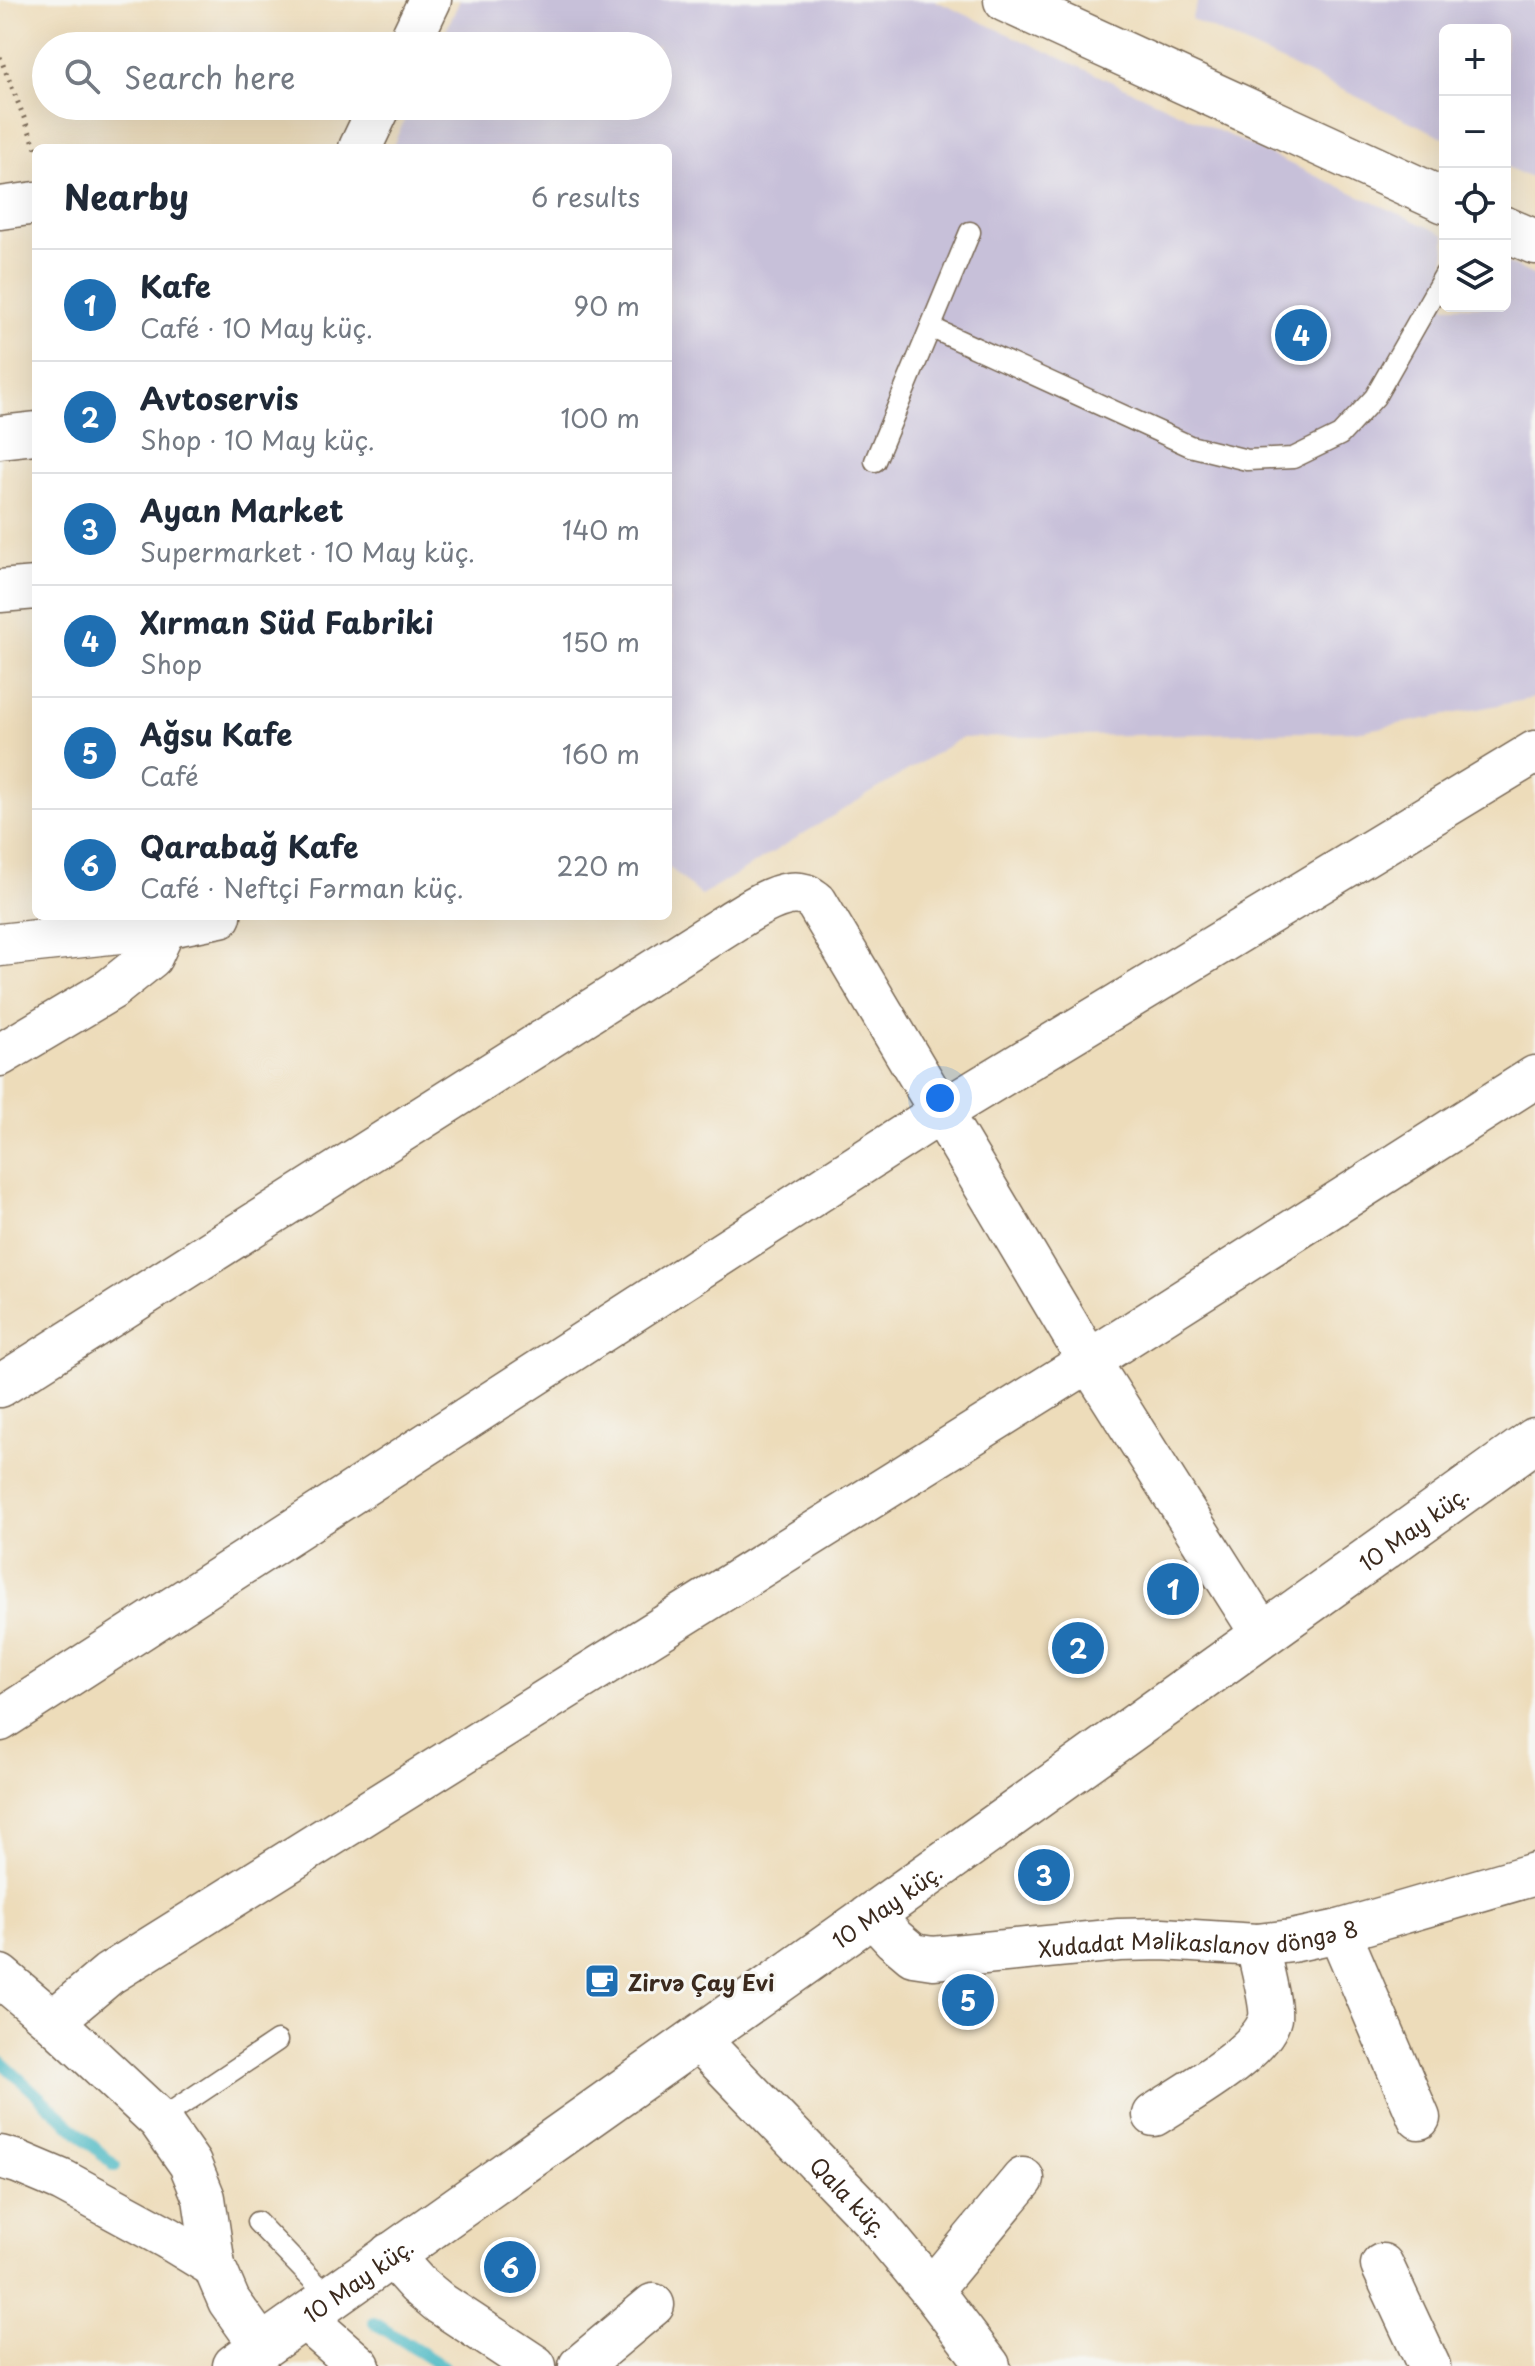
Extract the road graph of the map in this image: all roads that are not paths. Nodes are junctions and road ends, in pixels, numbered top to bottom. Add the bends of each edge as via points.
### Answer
1 (430, 0) edge
2 (1006, 0) edge
3 (415, 32) edge
4 (373, 120) edge
5 (362, 144) edge
6 (1439, 198) edge
7 (32, 204) edge
8 (0, 208) edge
9 (970, 232) dead end
10 (1511, 232) edge
11 (1535, 242) edge
12 (1439, 285) edge
13 (932, 328) junction
14 (32, 433) edge
15 (0, 437) edge
16 (875, 461) dead end
17 (32, 588) edge
18 (0, 591) edge
19 (1535, 752) edge
20 (200, 920) edge
21 (165, 927) junction
22 (0, 945) edge
23 (0, 1055) edge
24 (1535, 1077) edge
25 (941, 1112) junction
26 (1089, 1361) junction
27 (0, 1386) edge
28 (1535, 1440) edge
29 (1262, 1634) junction
30 (0, 1720) edge
31 (1535, 1874) edge
32 (872, 1915) junction
33 (1339, 1931) junction
34 (1257, 1945) junction
35 (0, 1976) edge
36 (53, 2021) junction
37 (697, 2038) junction
38 (277, 2041) dead end
39 (1154, 2115) dead end
40 (1419, 2118) dead end
41 (159, 2120) junction
42 (0, 2157) edge
43 (1023, 2179) dead end
44 (257, 2222) dead end
45 (390, 2254) junction
46 (1382, 2265) dead end
47 (214, 2266) junction
48 (931, 2290) junction
49 (653, 2305) dead end
50 (317, 2308) junction
51 (248, 2356) edge
52 (359, 2366) edge
53 (535, 2366) edge
54 (580, 2366) edge
55 (989, 2366) edge
56 (1429, 2366) edge

1 - 3 street
2 - 6 main road
4 - 5 street
7 - 8 street
9 - 13 lane
10 - 11 main road
12 - 13 lane via 1375,397 1340,435 1293,458 1247,460 1190,446
13 - 16 lane
14 - 15 street
17 - 18 street
19 - 25 street
20 - 21 street
21 - 22 street
21 - 23 street via 151,957 111,989
24 - 26 street
25 - 26 street
25 - 27 street via 816,902 805,895 765,901
25 - 30 street
26 - 29 street
26 - 36 street via 109,1974
28 - 29 main road, 10 May küç.
29 - 32 main road, 10 May küç.
31 - 33 street, Xudadat Məlikaslanov döngə 8
32 - 34 street, Xudadat Məlikaslanov döngə 8 via 913,1955 933,1958 1119,1940
32 - 37 main road, 10 May küç.
33 - 34 street, Xudadat Məlikaslanov döngə 8
33 - 40 street
34 - 39 street via 1270,2015 1263,2035
35 - 36 street
36 - 41 street
37 - 45 main road, 10 May küç.
37 - 48 street, Qala küç. via 872,2219
38 - 41 lane
41 - 47 street via 190,2164 204,2198
42 - 47 street via 63,2181
43 - 48 street
44 - 50 lane
45 - 50 main road, 10 May küç.
45 - 53 street via 441,2304
46 - 56 street
47 - 51 street
48 - 55 street, Qala küç.
49 - 54 street
50 - 51 main road, 10 May küç.
50 - 52 street

